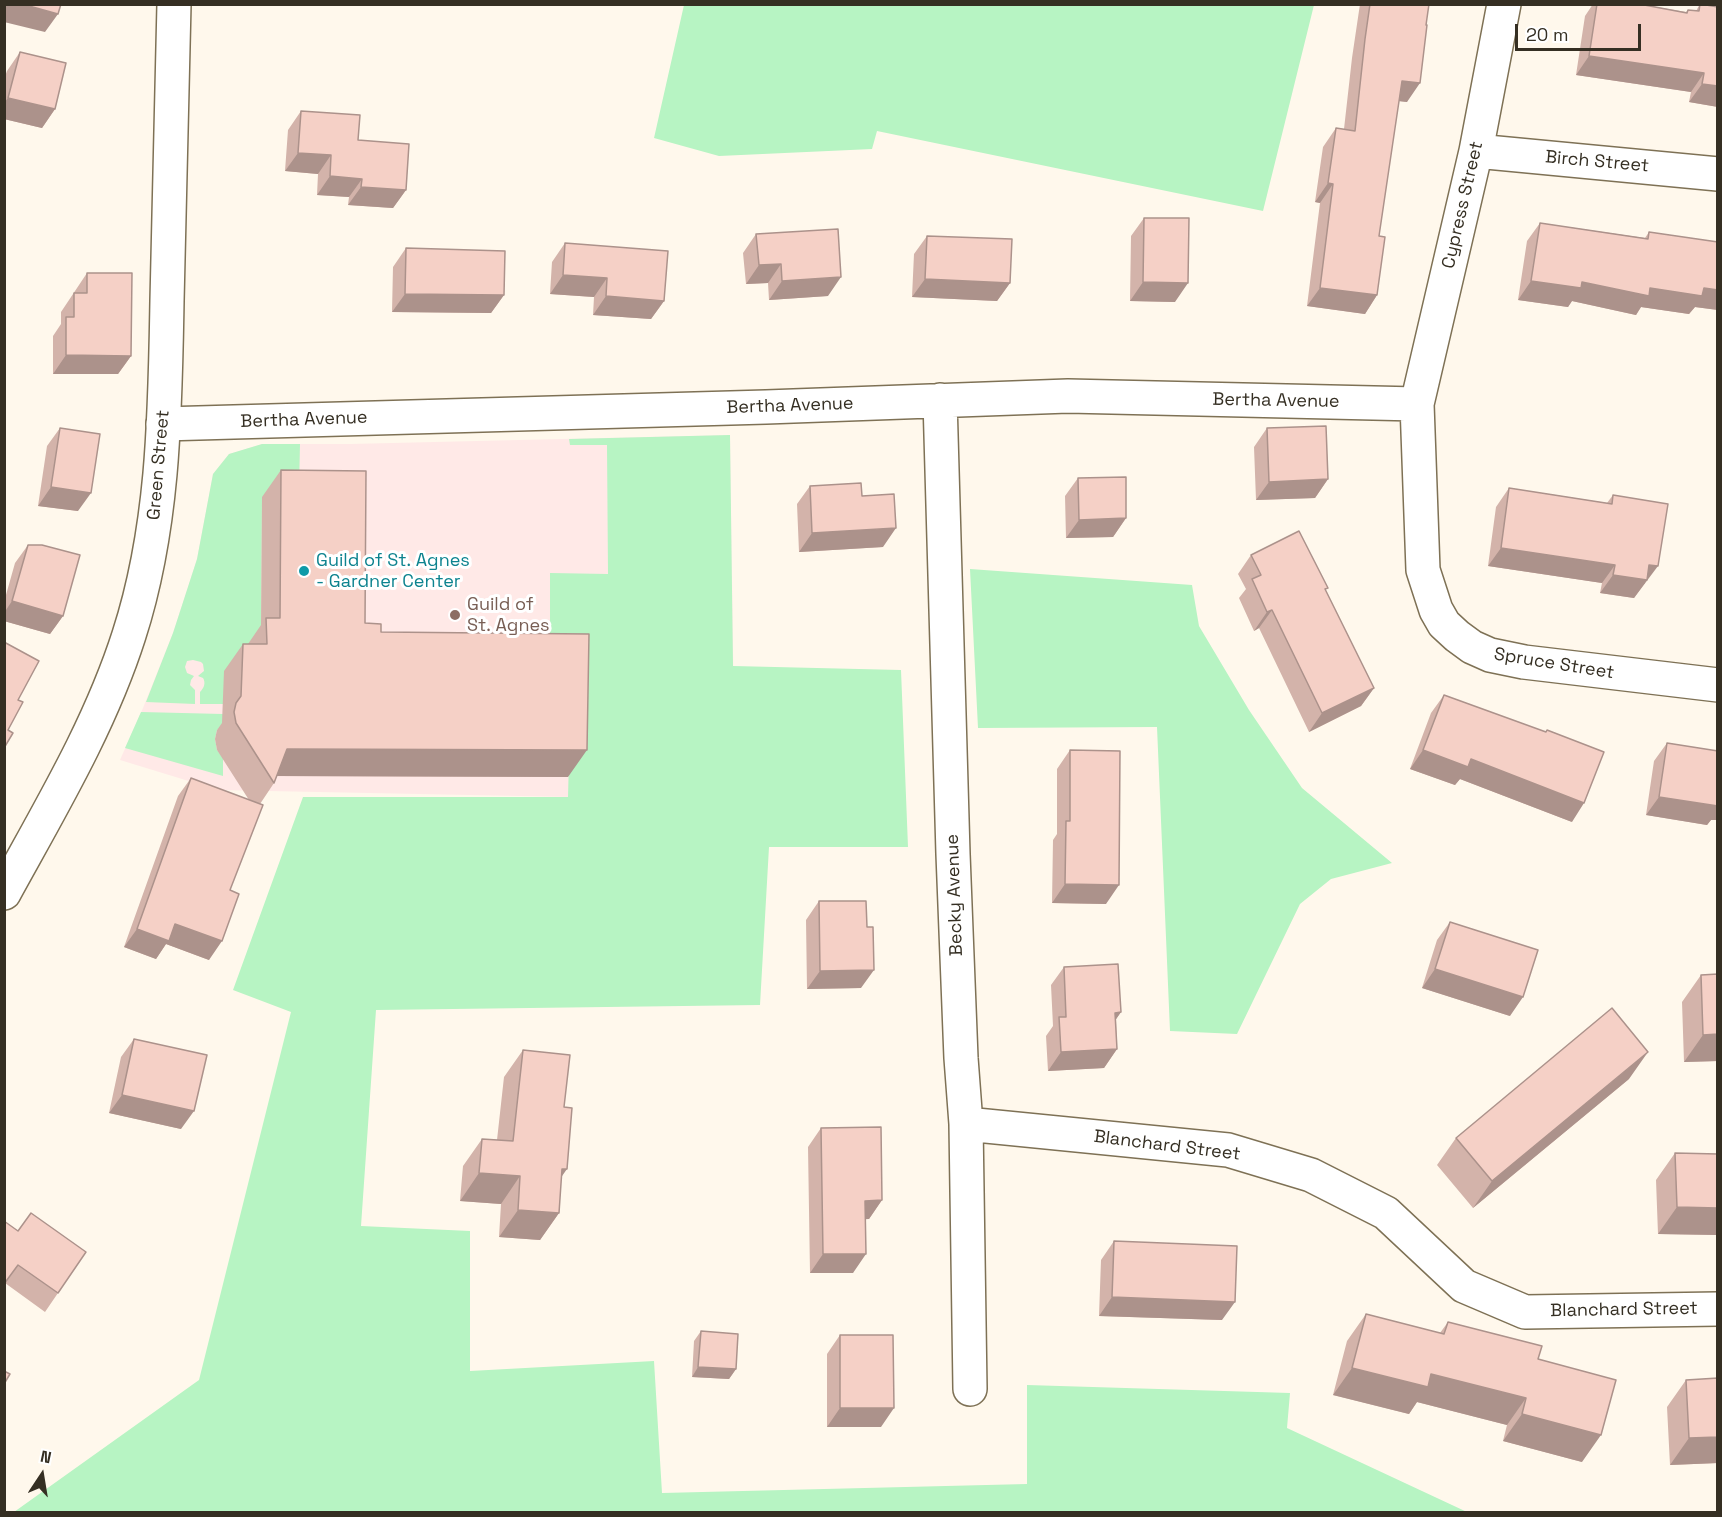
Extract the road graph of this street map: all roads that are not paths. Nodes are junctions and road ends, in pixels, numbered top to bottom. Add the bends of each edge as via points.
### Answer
1 (174, 4) edge
2 (1504, 4) edge
3 (1476, 150) junction
4 (1718, 174) edge
5 (940, 400) junction
6 (1417, 404) junction
7 (163, 424) junction
8 (1718, 685) edge
9 (4, 893) edge
10 (966, 1124) junction
11 (1718, 1309) edge
12 (970, 1389) dead end

1 - 7 street, Green Street
2 - 3 street, Cypress Street
3 - 4 street, Birch Street
3 - 6 street, Cypress Street
5 - 6 street, Bertha Avenue via 1075,396
5 - 7 street, Bertha Avenue
5 - 10 street, Becky Avenue via 952,854
6 - 8 street, Spruce Street via 1423,570 1436,610 1450,630 1472,646 1501,658
7 - 9 street, Green Street via 153,541 130,634 94,724
10 - 11 street, Blanchard Street via 1228,1150 1311,1175 1386,1213 1464,1286 1525,1312
10 - 12 street, Becky Avenue

